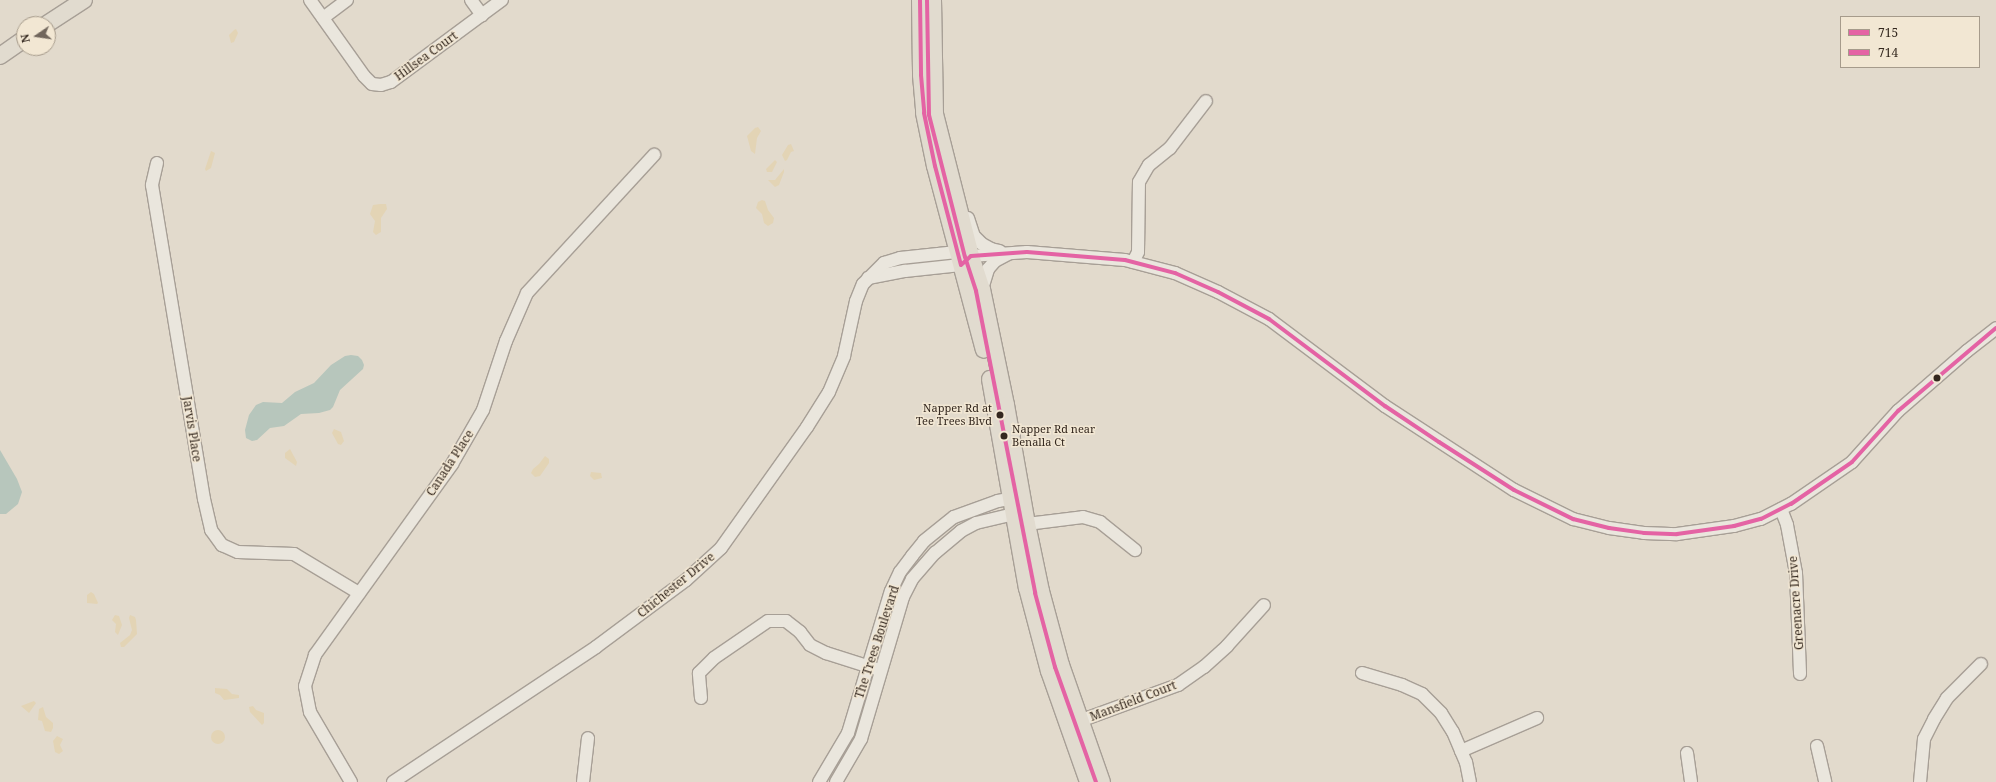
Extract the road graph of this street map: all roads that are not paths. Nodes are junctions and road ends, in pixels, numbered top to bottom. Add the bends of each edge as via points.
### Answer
1 (84, 0) edge
2 (310, 0) edge
3 (347, 0) edge
4 (471, 0) edge
5 (502, 0) edge
6 (920, 0) edge
7 (933, 0) edge
8 (482, 15) junction
9 (56, 18) edge
10 (323, 18) junction
11 (16, 45) edge
12 (0, 56) edge
13 (1206, 101) dead end
14 (654, 155) dead end
15 (157, 163) dead end
16 (948, 167) junction
17 (1011, 252) junction
18 (963, 258) junction
19 (1133, 262) junction
20 (982, 289) junction
21 (1996, 328) edge
22 (1781, 509) junction
23 (1019, 512) junction
24 (1135, 550) dead end
25 (359, 593) junction
26 (1264, 605) dead end
27 (1981, 664) dead end
28 (868, 666) junction
29 (880, 670) junction
30 (1362, 673) dead end
31 (1800, 674) dead end
32 (701, 698) dead end
33 (1537, 718) dead end
34 (1074, 723) junction
35 (588, 738) dead end
36 (1817, 746) dead end
37 (1461, 751) junction
38 (1687, 753) dead end
39 (351, 782) edge
40 (393, 782) edge
41 (583, 782) edge
42 (820, 782) edge
43 (836, 782) edge
44 (1088, 782) edge
45 (1102, 782) edge
46 (1470, 782) edge
47 (1691, 782) edge
48 (1825, 782) edge
49 (1920, 782) edge

1 - 9 main road
2 - 10 street, Hillsea Court
3 - 10 street
4 - 8 street
5 - 8 street, Hillsea Court
6 - 18 main road via 924,113 935,166
7 - 16 main road via 935,114
8 - 10 street, Hillsea Court via 391,82 381,85 372,84 364,76
11 - 12 main road
13 - 19 street via 1170,148 1149,165 1139,182 1138,252
14 - 25 street, Canada Place via 527,293 506,341 483,410 452,464
15 - 25 street, Jarvis Place via 152,184 211,530 222,544 238,552 294,554
16 - 17 street via 974,236 991,249
16 - 18 main road
17 - 18 street, Chichester Drive
17 - 19 street
17 - 20 street via 995,261 988,269
18 - 20 main road
18 - 23 main road
18 - 40 street, Chichester Drive via 868,278 856,300 844,356 828,392 807,428 721,548 686,580 596,647
19 - 22 street via 1174,274 1218,292 1269,319 1385,406 1514,490 1573,519 1609,528 1677,534 1734,526
20 - 23 main road
21 - 22 street via 1898,411 1852,462 1823,484
22 - 31 street, Greenacre Drive via 1796,573
23 - 24 street via 1092,519 1100,522
23 - 28 street, The Trees Boulevard via 971,509 954,517 924,541 900,572 891,591
23 - 29 street, The Trees Boulevard via 976,523 961,531 935,553 912,579 903,597
23 - 34 main road
25 - 39 street, Canada Place via 315,655 305,686 310,712
26 - 34 street, Mansfield Court via 1227,646 1204,667 1178,685
27 - 49 street via 1947,698 1924,738
28 - 29 street
28 - 32 street via 826,654 810,645 800,632 786,621 768,622 714,658 699,673
28 - 42 street, The Trees Boulevard via 848,733
29 - 43 street, The Trees Boulevard via 861,739
30 - 37 street via 1422,694 1441,713
33 - 37 street
34 - 44 main road
34 - 45 main road
35 - 41 street
36 - 48 street
37 - 46 street
38 - 47 street

